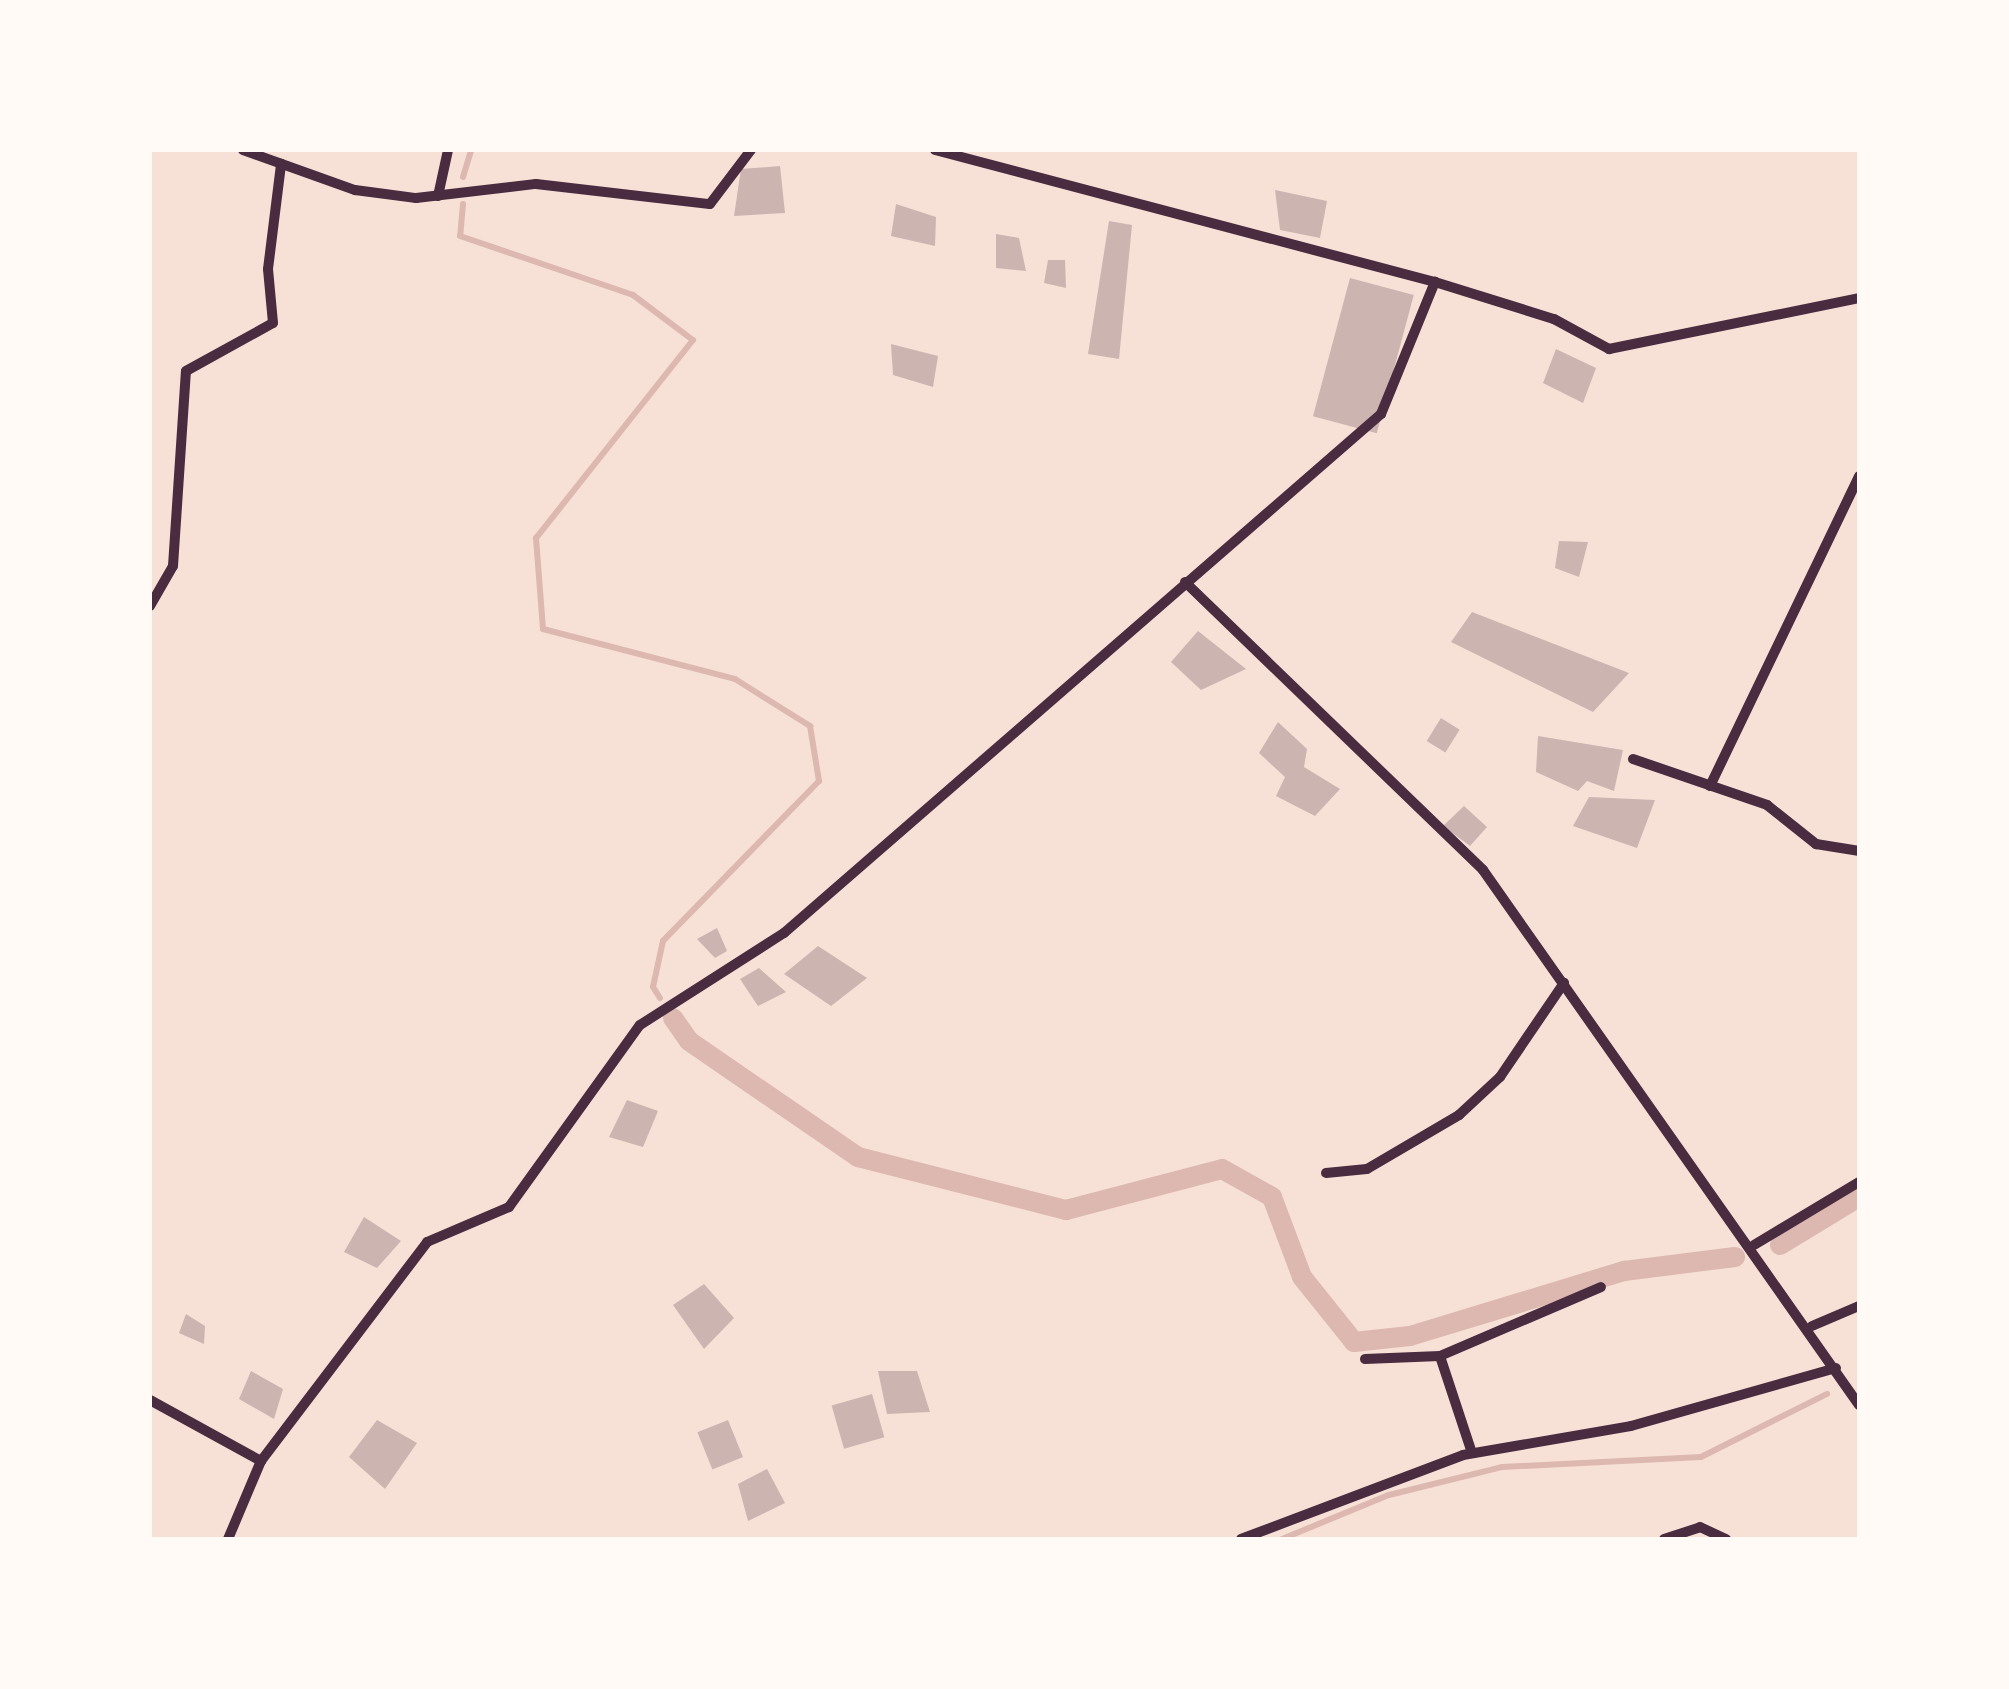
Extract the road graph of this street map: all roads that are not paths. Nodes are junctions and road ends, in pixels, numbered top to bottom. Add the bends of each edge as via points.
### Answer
1 (244, 150) edge
2 (448, 150) edge
3 (751, 150) edge
4 (935, 150) edge
5 (280, 164) junction
6 (438, 196) junction
7 (1434, 282) junction
8 (1859, 298) edge
9 (1859, 476) edge
10 (1185, 582) junction
11 (150, 606) edge
12 (1633, 759) dead end
13 (1710, 786) junction
14 (1859, 851) edge
15 (1564, 983) junction
16 (1326, 1172) dead end
17 (1859, 1182) edge
18 (1754, 1245) junction
19 (1601, 1287) dead end
20 (1859, 1306) edge
21 (1812, 1326) junction
22 (1440, 1356) junction
23 (1365, 1359) dead end
24 (1836, 1368) junction
25 (150, 1400) edge
26 (1859, 1405) edge
27 (1472, 1453) junction
28 (261, 1461) junction
29 (228, 1539) edge
30 (1241, 1539) edge
31 (1664, 1539) edge
32 (1726, 1539) edge

1 - 5 street
2 - 6 street
3 - 6 street via 710,204 536,184
4 - 7 street
5 - 6 street via 355,190
5 - 11 street via 268,269 272,323 186,372 173,566
7 - 8 street via 1554,319 1609,349
7 - 10 street via 1382,414
9 - 13 street
10 - 15 street via 1483,870
10 - 28 street via 784,933 640,1025 509,1207 427,1242
12 - 13 street
13 - 14 street via 1781,812 1816,844
15 - 16 street via 1500,1078 1458,1115 1367,1169
15 - 18 street
17 - 18 street
18 - 21 street
19 - 22 street
20 - 21 street
21 - 24 street
22 - 23 street
22 - 27 street
24 - 26 street
24 - 27 street via 1631,1426
25 - 28 street
27 - 30 street
28 - 29 street
31 - 32 street via 1700,1527

